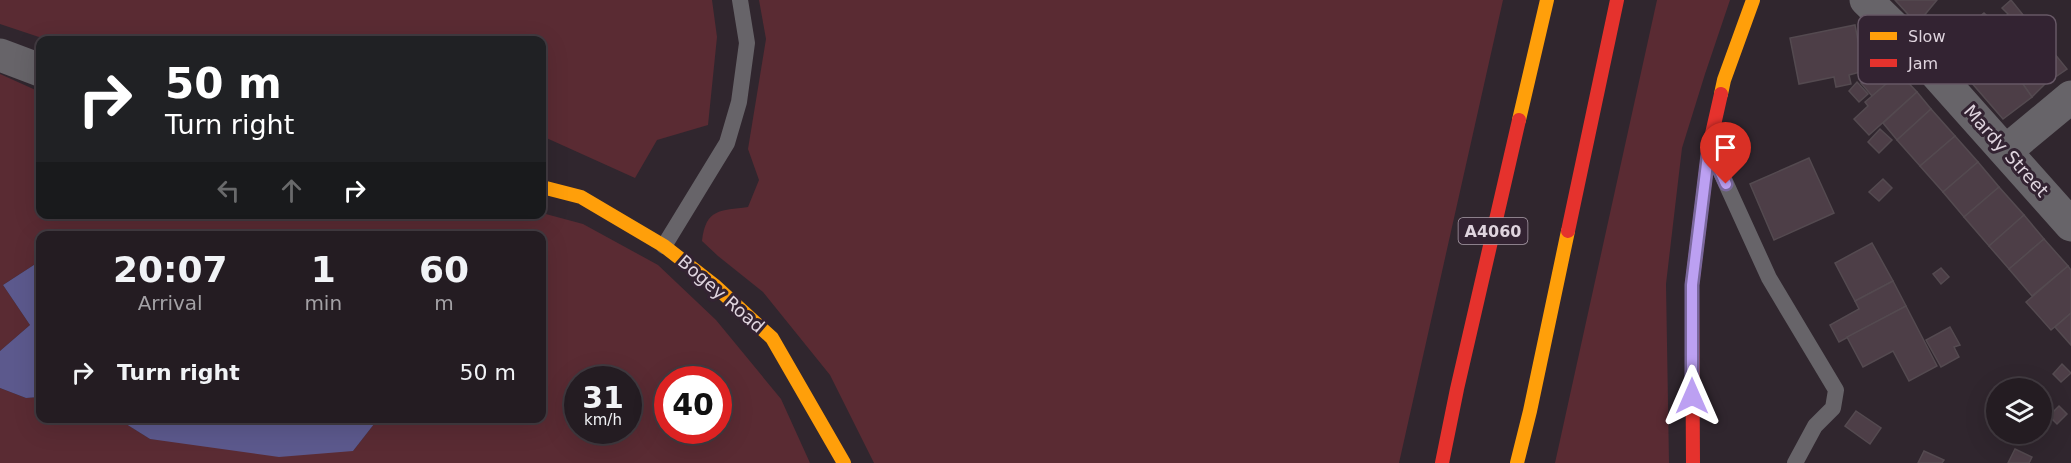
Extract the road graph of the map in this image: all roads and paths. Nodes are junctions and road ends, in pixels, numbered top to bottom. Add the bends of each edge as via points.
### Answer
1 (740, 0) edge
2 (1547, 0) edge
3 (1617, 0) edge
4 (1753, 0) edge
5 (1866, 0) edge
6 (1881, 15) edge
7 (0, 56) edge
8 (36, 68) edge
9 (1946, 84) edge
10 (2071, 97) edge
11 (1709, 147) junction
12 (2006, 151) junction
13 (546, 188) edge
14 (2071, 225) edge
15 (664, 246) junction
16 (844, 463) edge
17 (1442, 463) edge
18 (1517, 463) edge
19 (1693, 463) edge
20 (1795, 463) edge

1 - 15 lane via 747,43 739,102 727,143
2 - 17 main road, A4060
3 - 18 main road
4 - 11 main road via 1725,80
5 - 6 street, Mardy Street
7 - 8 street
9 - 12 street, Mardy Street
10 - 12 street
11 - 19 main road via 1692,285
11 - 20 lane via 1769,278 1836,390 1833,408 1815,426
12 - 14 street, Mardy Street
13 - 15 main road, Bogey Road via 581,196
15 - 16 main road, Bogey Road via 772,338

